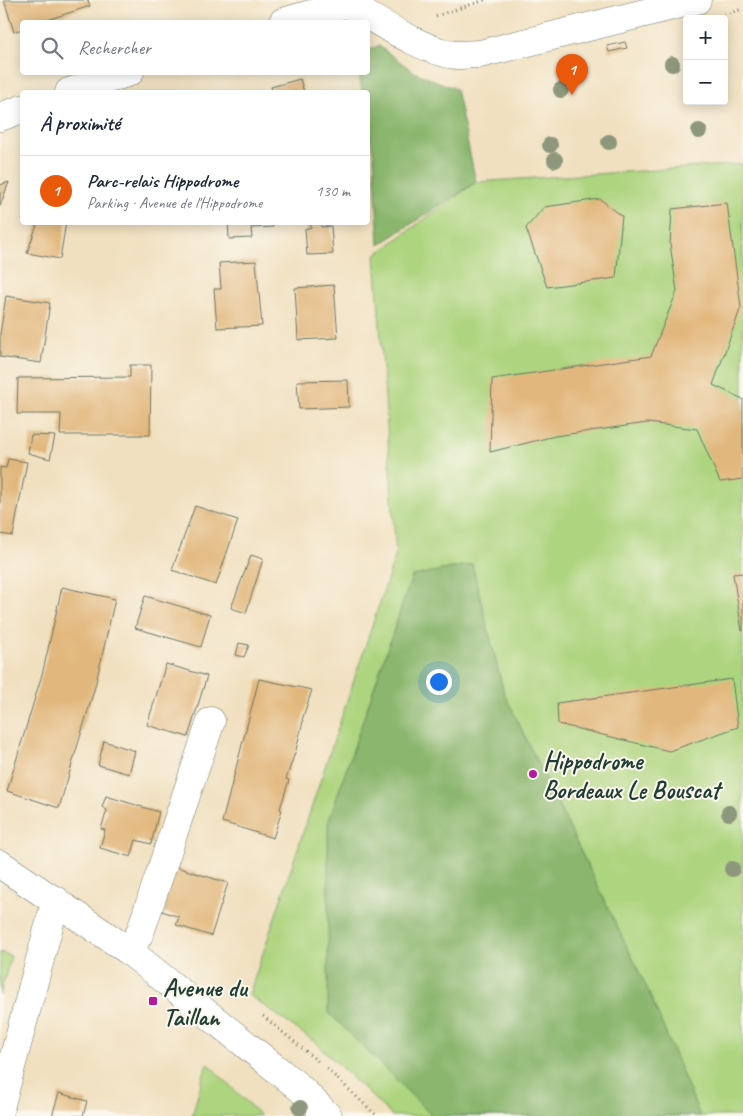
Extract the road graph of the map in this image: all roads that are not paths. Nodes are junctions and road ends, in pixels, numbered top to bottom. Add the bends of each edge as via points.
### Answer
1 (697, 0) edge
2 (354, 2) edge
3 (290, 20) edge
4 (121, 75) edge
5 (75, 90) edge
6 (20, 110) edge
7 (0, 117) edge
8 (211, 721) dead end
9 (0, 864) edge
10 (56, 900) junction
11 (129, 951) junction
12 (0, 1108) edge
13 (328, 1116) edge

1 - 2 street via 480,54 456,55 402,34
2 - 3 street
4 - 5 street
6 - 7 street
8 - 11 street via 140,933
9 - 10 street
10 - 11 street
10 - 12 street
11 - 13 street via 300,1088

